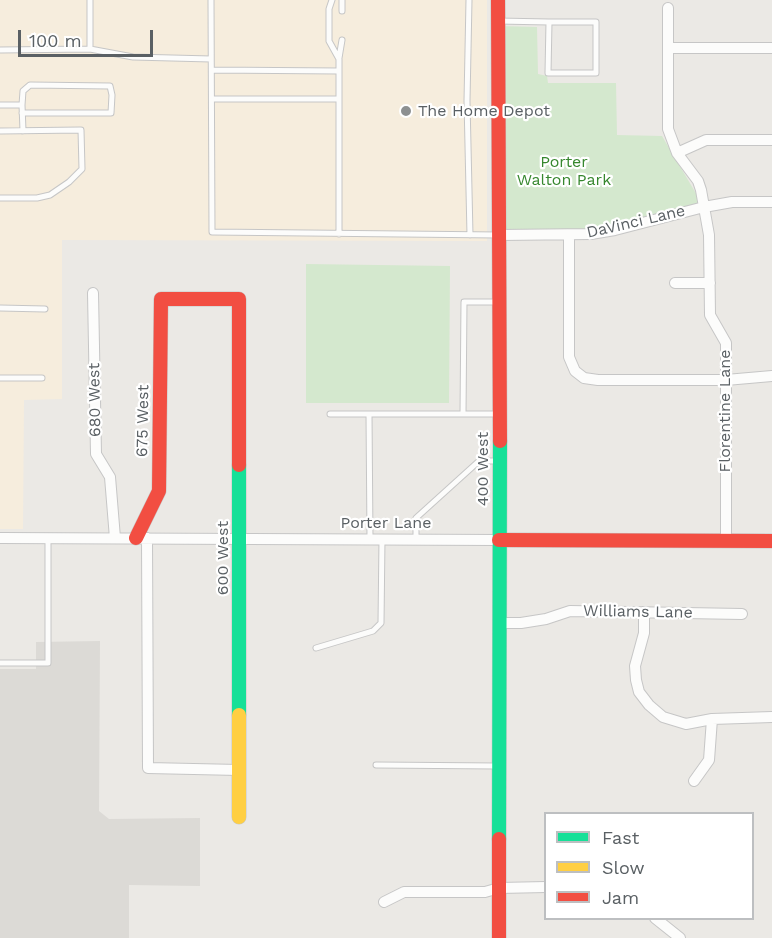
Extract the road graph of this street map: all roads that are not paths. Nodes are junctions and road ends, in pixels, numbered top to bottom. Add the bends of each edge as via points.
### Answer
1 (90, 0) edge
2 (211, 0) edge
3 (332, 0) edge
4 (342, 0) edge
5 (469, 0) edge
6 (498, 0) edge
7 (668, 8) dead end
8 (342, 11) dead end
9 (498, 21) junction
10 (549, 22) junction
11 (342, 40) dead end
12 (669, 48) junction
13 (772, 48) edge
14 (0, 50) edge
15 (90, 50) junction
16 (211, 59) junction
17 (339, 59) junction
18 (212, 70) junction
19 (339, 71) junction
20 (212, 99) junction
21 (339, 99) junction
22 (0, 105) edge
23 (22, 105) junction
24 (22, 114) junction
25 (0, 131) edge
26 (23, 131) junction
27 (772, 140) edge
28 (677, 153) junction
29 (0, 198) edge
30 (772, 202) edge
31 (704, 207) junction
32 (339, 234) junction
33 (470, 235) junction
34 (500, 235) junction
35 (569, 235) junction
36 (675, 283) dead end
37 (710, 283) junction
38 (93, 293) dead end
39 (239, 299) joint
40 (500, 302) junction
41 (0, 308) edge
42 (45, 309) dead end
43 (772, 375) edge
44 (0, 378) edge
45 (42, 378) dead end
46 (726, 380) junction
47 (330, 414) dead end
48 (369, 414) junction
49 (463, 414) junction
50 (500, 414) junction
51 (499, 461) junction
52 (0, 538) edge
53 (48, 538) junction
54 (115, 538) junction
55 (142, 538) junction
56 (239, 539) junction
57 (370, 539) junction
58 (382, 539) junction
59 (416, 540) junction
60 (499, 540) junction
61 (726, 541) junction
62 (772, 542) edge
63 (644, 612) junction
64 (742, 614) dead end
65 (499, 623) junction
66 (316, 648) dead end
67 (0, 663) edge
68 (772, 717) edge
69 (712, 719) junction
70 (376, 765) dead end
71 (499, 766) junction
72 (239, 770) junction
73 (694, 781) dead end
74 (239, 817) dead end
75 (544, 887) edge
76 (499, 888) junction
77 (384, 902) dead end
78 (659, 920) edge
79 (499, 938) edge
80 (680, 938) edge

1 - 15 lane
2 - 16 lane
3 - 17 lane via 329,41
4 - 8 lane
5 - 33 lane
6 - 9 street, 400 West
7 - 12 street, Florentine Lane
9 - 10 lane
9 - 34 street, 400 West
10 - 10 lane via 548,73 596,73 596,22
11 - 17 lane
12 - 13 street
12 - 28 street, Florentine Lane via 668,129
14 - 15 lane
15 - 16 lane via 133,57
16 - 18 lane
17 - 19 lane
18 - 19 lane
18 - 20 lane
19 - 21 lane
20 - 21 lane
20 - 32 lane via 212,232
21 - 32 lane
22 - 23 lane
23 - 24 lane
23 - 24 lane via 23,91 30,85 110,86 112,95 111,113
24 - 26 lane
25 - 26 lane
26 - 29 lane via 81,130 82,169 50,195
27 - 28 street via 706,140
28 - 31 street, Florentine Lane via 698,181
30 - 31 street, DaVinci Lane
31 - 35 street, DaVinci Lane via 615,230
31 - 37 street, Florentine Lane
32 - 33 lane
33 - 34 lane
34 - 35 street, DaVinci Lane
34 - 40 street, 400 West
35 - 46 street via 569,357 575,371 584,378 598,380
36 - 37 street
37 - 46 street, Florentine Lane via 710,315 726,343
38 - 54 street, 680 West via 96,454 110,477
39 - 55 street, 675 West via 161,298 159,491
39 - 56 street, 600 West
40 - 49 lane via 464,302
40 - 50 street, 400 West
41 - 42 lane
43 - 46 street
44 - 45 lane
46 - 61 street, Florentine Lane
47 - 48 lane
48 - 49 lane
48 - 57 lane
49 - 50 lane
50 - 51 street, 400 West
51 - 59 lane via 479,461 416,518
51 - 60 street, 400 West
52 - 53 street, Porter Lane
53 - 54 street, Porter Lane
53 - 67 lane via 48,663
54 - 55 street, Porter Lane
55 - 56 street, Porter Lane
55 - 72 street, 675 West via 148,768
56 - 57 street, Porter Lane
56 - 72 street, 600 West
57 - 58 street, Porter Lane
58 - 59 street, Porter Lane
58 - 66 lane via 381,623 373,631
59 - 60 street, Porter Lane
60 - 61 street, Porter Lane
60 - 65 street, 400 West
61 - 62 street, Porter Lane
63 - 64 street, Williams Lane
63 - 65 street, Williams Lane via 570,611 546,619
63 - 69 street via 644,633 635,666 639,692 663,717 686,723
65 - 71 street, 400 West
68 - 69 street
69 - 73 street via 709,760
70 - 71 lane
71 - 76 street, 400 West
72 - 74 street, 600 West
75 - 76 street
76 - 77 street via 485,892 404,892
76 - 79 street, 400 West
78 - 80 street

